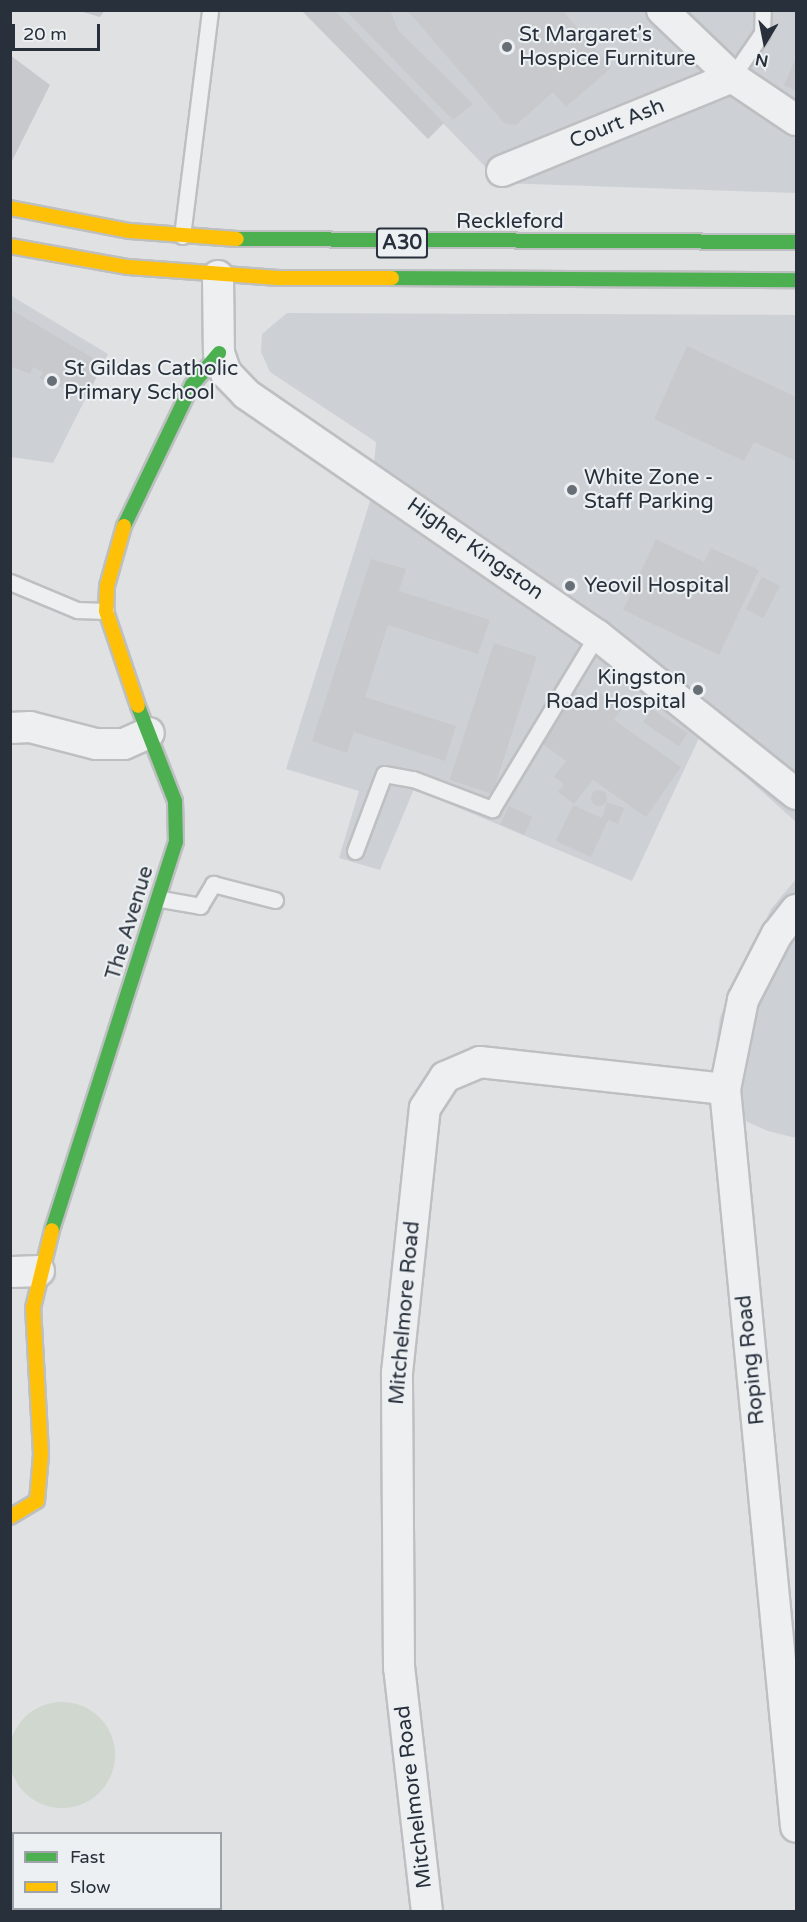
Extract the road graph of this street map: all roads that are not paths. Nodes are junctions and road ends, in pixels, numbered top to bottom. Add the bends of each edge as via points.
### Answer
1 (210, 10) edge
2 (662, 10) edge
3 (763, 10) edge
4 (732, 76) junction
5 (796, 120) edge
6 (502, 171) dead end
7 (10, 208) edge
8 (182, 236) junction
9 (796, 242) edge
10 (10, 246) edge
11 (218, 276) junction
12 (796, 280) edge
13 (219, 353) junction
14 (10, 582) edge
15 (106, 611) junction
16 (597, 635) junction
17 (10, 728) edge
18 (149, 733) junction
19 (796, 794) edge
20 (355, 851) dead end
21 (161, 899) junction
22 (275, 900) dead end
23 (796, 910) edge
24 (725, 1089) junction
25 (25, 1271) edge
26 (10, 1517) edge
27 (796, 1827) edge
28 (427, 1911) edge

1 - 8 lane
2 - 4 street
3 - 4 lane via 762,33
4 - 5 street
4 - 6 street, Court Ash
7 - 8 main road, Reckleford / A30
8 - 9 main road, Reckleford / A30 via 429,243
10 - 11 main road, A30 via 128,267
11 - 12 main road, A30
11 - 13 street, Higher Kingston
13 - 15 main road, The Avenue via 192,385 129,509 107,586
13 - 16 street, Higher Kingston via 226,373 246,394
14 - 15 lane via 78,610
15 - 18 main road, The Avenue
16 - 19 street, Higher Kingston
16 - 20 lane via 492,809 413,779 384,774
17 - 18 street via 30,727 96,744 124,744
18 - 21 main road, The Avenue via 175,801 176,842
21 - 22 lane via 200,906 213,884
21 - 25 main road, The Avenue
23 - 24 street, Roping Road via 777,934 743,1000
24 - 27 street, Roping Road
24 - 28 street, Mitchelmore Road via 480,1062 445,1077 425,1108 397,1373 399,1668
25 - 26 main road, The Avenue via 33,1308 41,1454 37,1501

